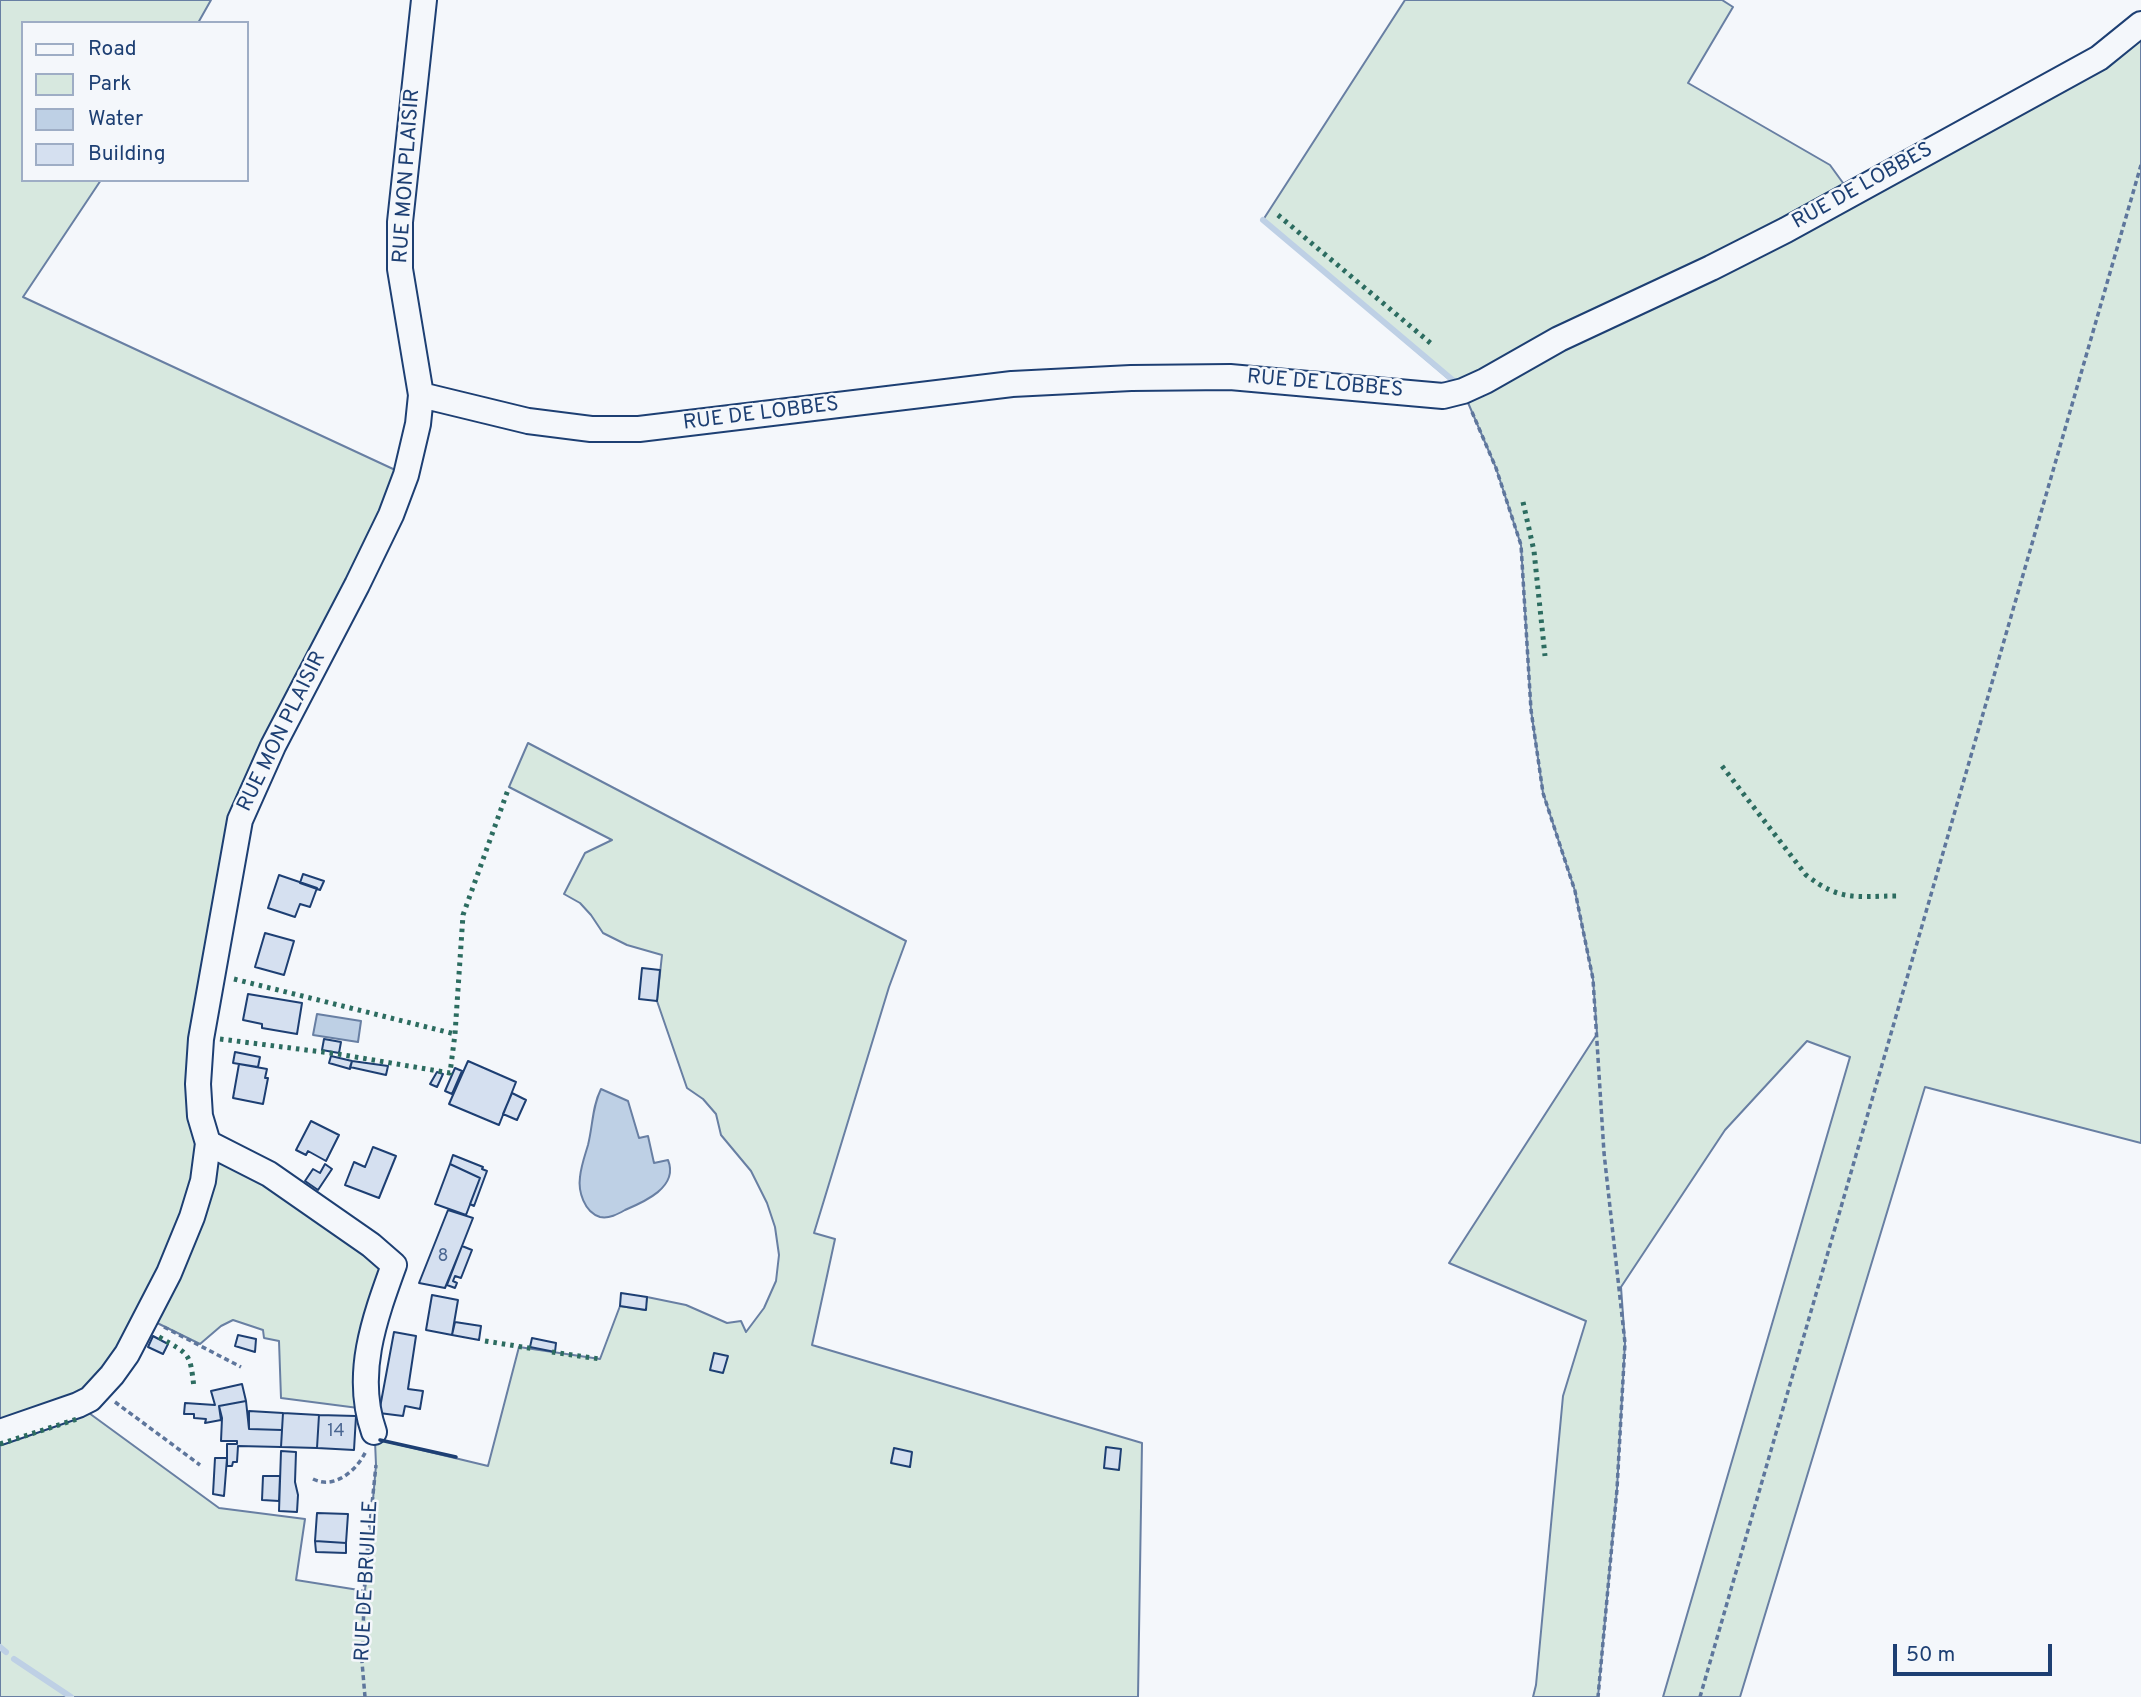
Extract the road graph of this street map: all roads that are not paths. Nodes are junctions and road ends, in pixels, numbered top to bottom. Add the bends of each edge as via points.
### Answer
1 (424, 0) edge
2 (2141, 24) edge
3 (421, 395) junction
4 (208, 1143) junction
5 (0, 1432) edge
6 (374, 1432) road end

1 - 3 street, RUE MON PLAISIR via 400,246
2 - 3 street, RUE DE LOBBES via 2099,58 1786,230 1559,339 1463,391 1443,396 1230,377 1066,380 639,429 591,429 528,421
3 - 4 street, RUE MON PLAISIR via 413,451 391,515 240,820 201,1039 200,1116
4 - 5 street, RUE MON PLAISIR via 192,1217 127,1354 90,1399
4 - 6 street via 269,1174 394,1265 366,1367 366,1409

